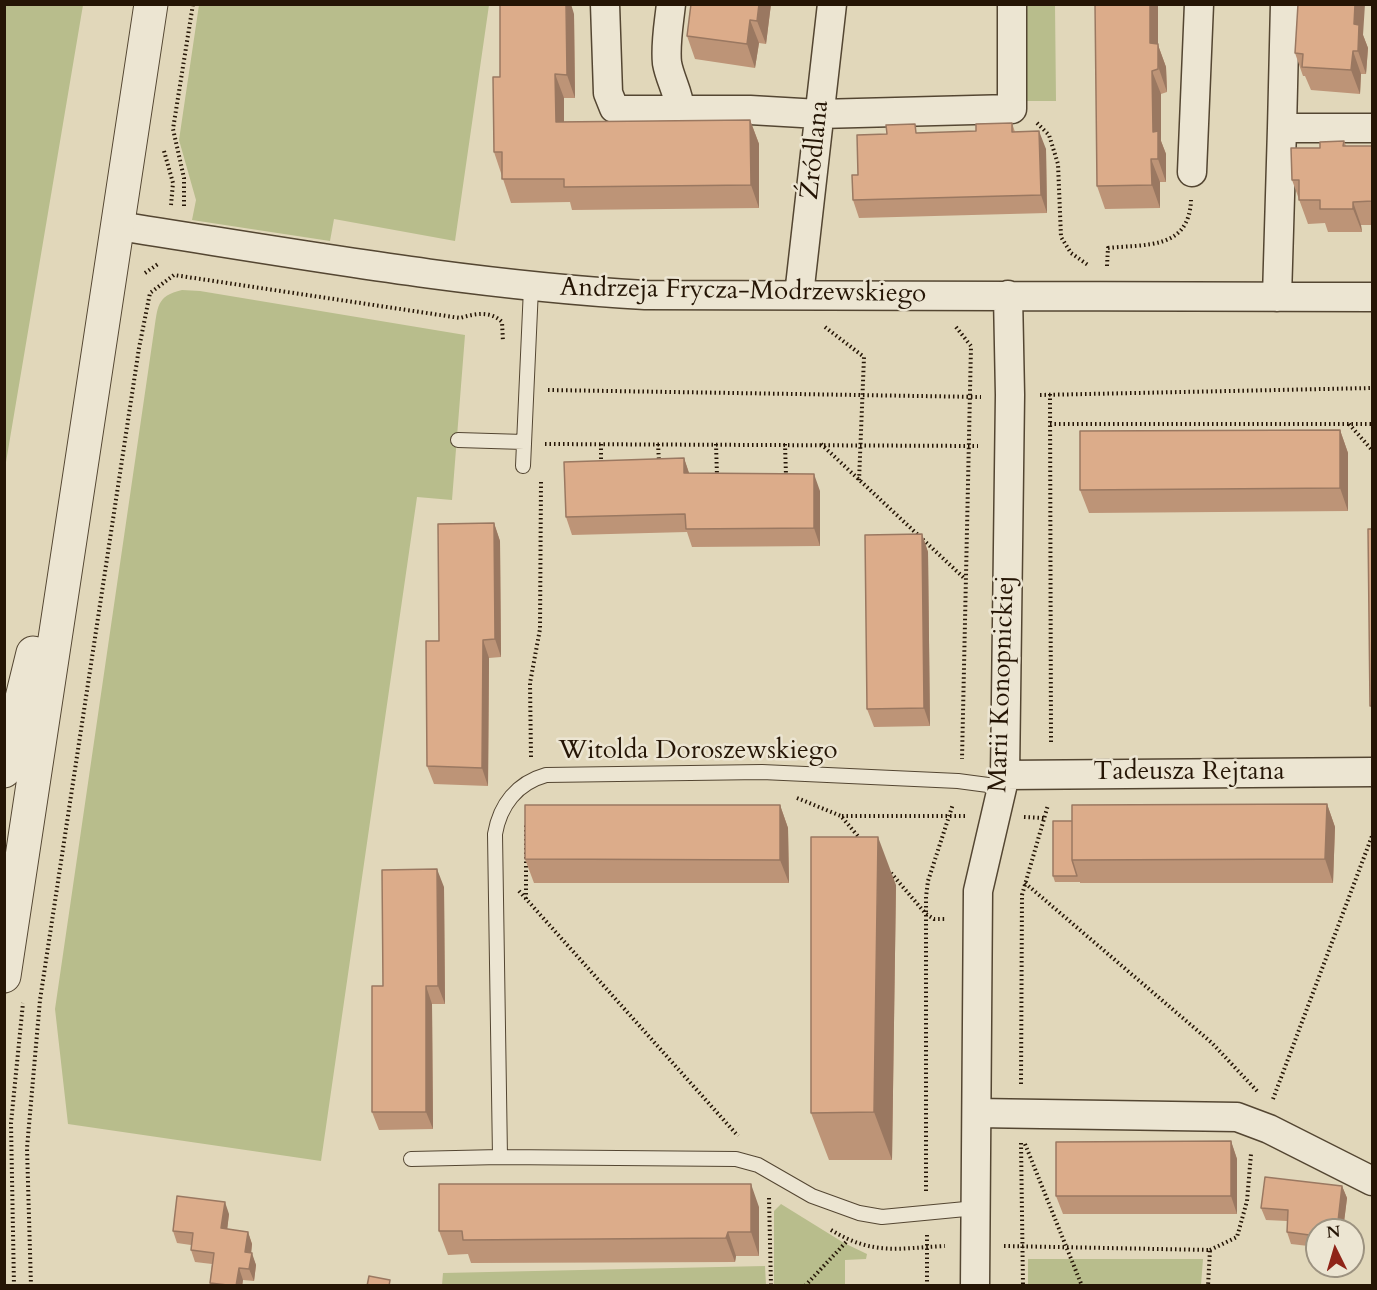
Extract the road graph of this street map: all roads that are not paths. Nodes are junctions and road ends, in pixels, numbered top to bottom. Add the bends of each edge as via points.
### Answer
1 (151, 4) edge
2 (605, 4) edge
3 (671, 4) edge
4 (832, 4) edge
5 (1012, 4) edge
6 (1200, 4) edge
7 (1285, 4) edge
8 (680, 110) junction
9 (819, 114) junction
10 (1282, 128) junction
11 (1372, 128) edge
12 (1192, 172) road end
13 (118, 226) junction
14 (531, 288) junction
15 (799, 295) junction
16 (1008, 295) junction
17 (1276, 297) junction
18 (1372, 297) edge
19 (86, 432) junction
20 (459, 440) dead end
21 (524, 442) junction
22 (524, 466) dead end
23 (4, 771) edge
24 (1372, 772) edge
25 (1004, 781) junction
26 (14, 988) edge
27 (977, 1113) junction
28 (500, 1157) junction
29 (411, 1159) dead end
30 (1372, 1181) edge
31 (976, 1208) junction
32 (975, 1286) edge

1 - 13 street
2 - 8 street via 610,104 619,110
3 - 8 street via 667,60
4 - 9 street, Źródlana
5 - 9 street via 1012,109
6 - 12 street
7 - 10 street
8 - 9 street
9 - 15 street, Źródlana
10 - 11 street
10 - 17 street
13 - 14 street, Andrzeja Frycza-Modrzewskiego
13 - 19 street
14 - 15 street, Andrzeja Frycza-Modrzewskiego via 645,295
14 - 21 lane
15 - 16 street, Andrzeja Frycza-Modrzewskiego
16 - 17 street, Andrzeja Frycza-Modrzewskiego
16 - 25 street, Marii Konopnickiej
17 - 18 street, Andrzeja Frycza-Modrzewskiego
19 - 23 street
19 - 26 street
20 - 21 lane
21 - 22 lane
24 - 25 street, Tadeusza Rejtana via 1051,774
25 - 27 street, Marii Konopnickiej via 978,891
25 - 28 lane, Witolda Doroszewskiego via 762,772 546,775 519,788 503,810 495,834
27 - 30 street via 1264,1117
27 - 31 street, Marii Konopnickiej
28 - 29 lane
28 - 31 lane via 736,1159 758,1165 834,1206 882,1217
31 - 32 street, Marii Konopnickiej

